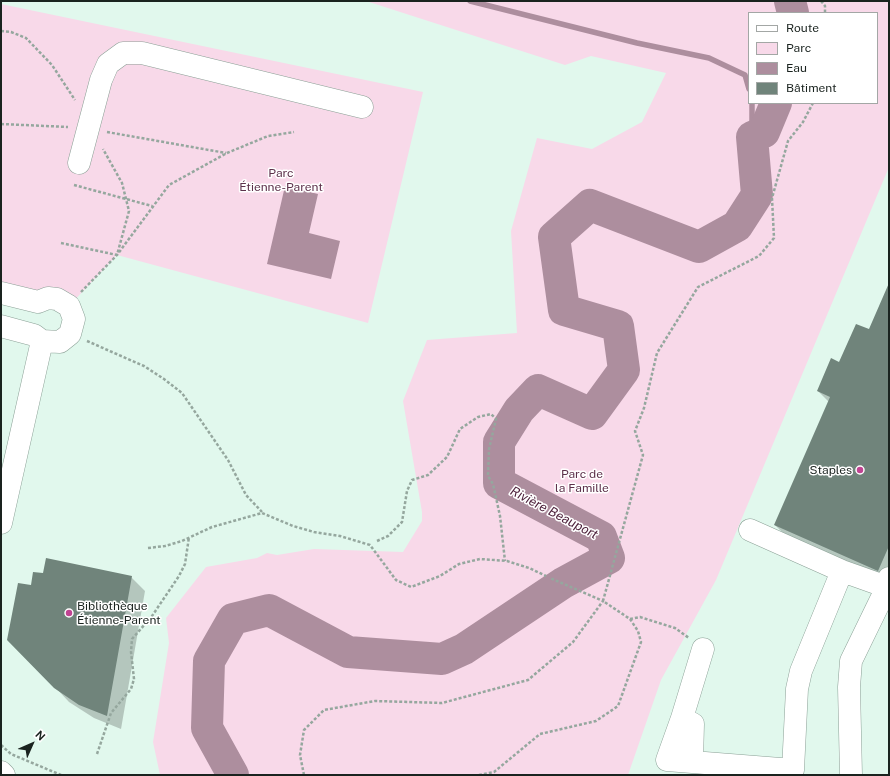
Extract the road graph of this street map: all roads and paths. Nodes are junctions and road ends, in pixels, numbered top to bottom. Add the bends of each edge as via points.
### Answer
1 (821, 1) edge
2 (825, 12) edge
3 (812, 104) edge
4 (362, 107) dead end
5 (1, 124) edge
6 (89, 128) junction
7 (294, 132) dead end
8 (227, 153) junction
9 (79, 163) dead end
10 (74, 185) dead end
11 (152, 206) junction
12 (61, 243) dead end
13 (117, 255) junction
14 (1, 293) edge
15 (68, 306) junction
16 (1, 326) edge
17 (70, 334) junction
18 (42, 341) junction
19 (262, 513) junction
20 (1, 523) edge
21 (750, 530) dead end
22 (190, 537) junction
23 (377, 542) dead end
24 (148, 548) dead end
25 (505, 561) junction
26 (842, 571) junction
27 (546, 576) dead end
28 (550, 578) dead end
29 (888, 582) edge
30 (603, 602) junction
31 (630, 619) junction
32 (879, 619) edge
33 (703, 648) joint
34 (1, 745) edge
35 (96, 754) dead end
36 (1, 772) edge
37 (4, 775) edge
38 (61, 775) edge
39 (304, 775) edge
40 (479, 775) edge
41 (851, 775) edge

1 - 2 path via 825,6
3 - 30 path via 803,122 788,141 772,198 774,238 759,256 698,287 657,353 644,408 635,431 643,455
4 - 6 street via 142,53 123,53 108,64 101,80
5 - 6 path
6 - 8 path
6 - 9 street
7 - 8 path via 268,136
8 - 11 path via 169,185
10 - 11 path
11 - 13 path
12 - 13 path
13 - 15 path
14 - 15 street via 38,302 48,298 57,299
15 - 17 street via 74,319
16 - 18 street via 34,335
17 - 18 street via 60,342
17 - 19 path via 144,366 182,393 228,460 246,495
18 - 20 street
19 - 22 path via 212,526
19 - 25 path via 293,526 370,545 396,580 411,587 440,576 460,564 480,559
21 - 26 street
22 - 24 path via 165,546
22 - 35 path via 185,564 179,576 152,616 132,639 130,652 134,679 131,689 111,713
23 - 25 path via 388,536 402,522 406,491 412,480 428,475 447,457 460,429 478,417 491,414 496,419 489,449 488,476 493,484 500,516
25 - 27 path
26 - 29 street
26 - 33 street via 800,671 793,770 667,760
28 - 30 path
29 - 32 street
30 - 31 path
30 - 39 path via 573,642 528,680 442,703 375,701 324,710 304,730 300,755
31 - 33 path via 640,617 675,628
31 - 40 path via 638,631 641,642 618,706 596,721 540,734 494,772
32 - 41 street via 851,661
34 - 38 path via 11,754
36 - 37 street

